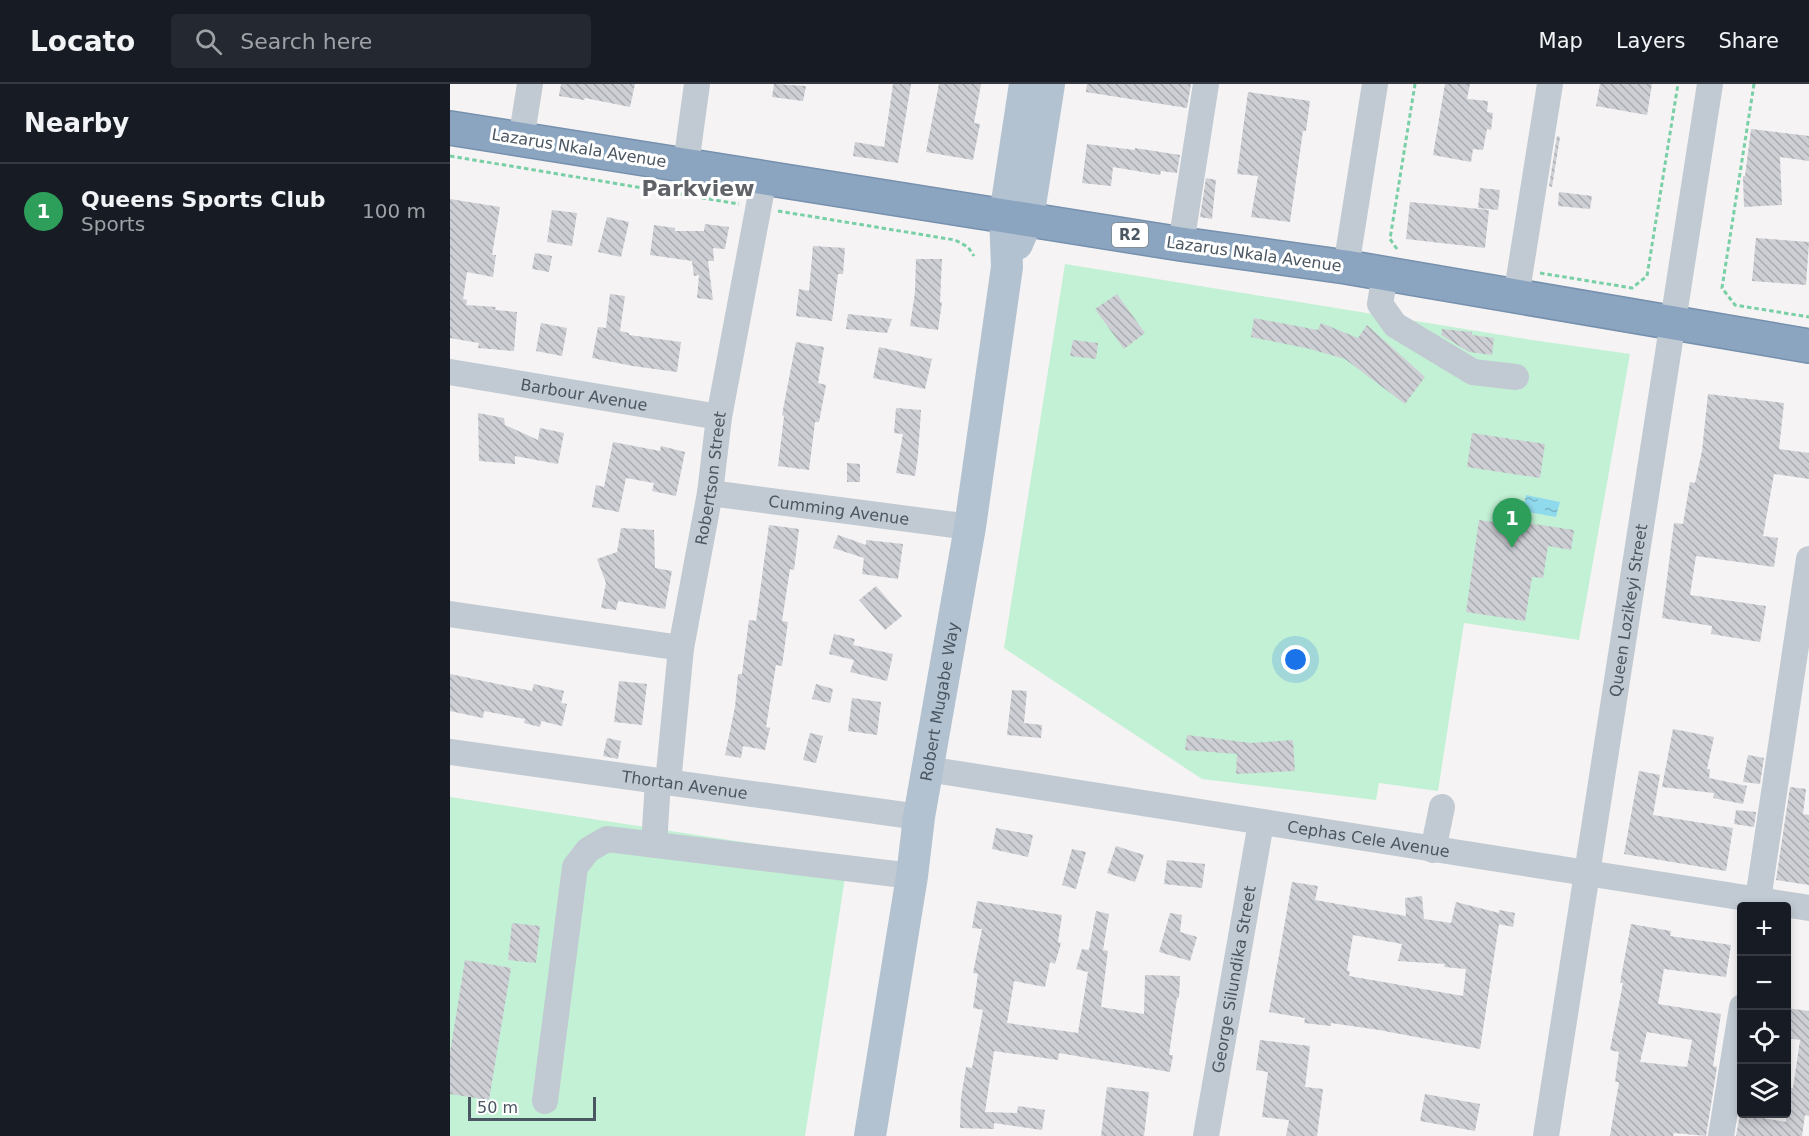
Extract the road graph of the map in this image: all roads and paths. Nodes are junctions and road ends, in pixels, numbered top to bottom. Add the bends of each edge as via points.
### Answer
1 (530, 84) edge
2 (697, 84) edge
3 (1025, 84) edge
4 (1048, 84) edge
5 (1206, 84) edge
6 (1375, 84) edge
7 (1415, 84) edge
8 (1550, 84) edge
9 (1678, 84) edge
10 (1710, 84) edge
11 (1754, 84) edge
12 (450, 128) edge
13 (521, 140) junction
14 (450, 156) edge
15 (686, 165) junction
16 (762, 193) junction
17 (1017, 216) junction
18 (1181, 243) junction
19 (974, 256) dead end
20 (1391, 262) junction
21 (1346, 267) junction
22 (1518, 283) junction
23 (1809, 317) edge
24 (1672, 323) junction
25 (1809, 346) edge
26 (450, 372) edge
27 (1516, 377) dead end
28 (720, 417) junction
29 (710, 493) junction
30 (970, 527) junction
31 (1809, 559) edge
32 (450, 614) edge
33 (681, 648) junction
34 (450, 752) edge
35 (927, 769) junction
36 (663, 782) junction
37 (1442, 807) dead end
38 (919, 817) junction
39 (1261, 823) junction
40 (654, 845) junction
41 (1433, 850) junction
42 (1588, 874) junction
43 (912, 876) junction
44 (1752, 902) edge
45 (1758, 902) edge
46 (1791, 906) edge
47 (1809, 908) edge
48 (1742, 1010) edge
49 (545, 1101) dead end
50 (870, 1136) edge
51 (1206, 1136) edge
52 (1546, 1136) edge
53 (1721, 1136) edge

1 - 13 street
2 - 15 street
3 - 17 main road, Robert Mugabe Way
4 - 17 main road, Robert Mugabe Way
5 - 18 street
6 - 21 street
7 - 20 path via 1390,239
8 - 22 street
9 - 22 path via 1647,276 1632,288
10 - 24 street, Queen Lozikeyi Street
11 - 23 path via 1722,288 1735,305
12 - 13 highway, Lazarus Nkala Avenue / R2
13 - 15 highway, Lazarus Nkala Avenue / R2
14 - 16 path
15 - 16 highway, Lazarus Nkala Avenue / R2
16 - 17 highway, Lazarus Nkala Avenue / R2
16 - 19 path via 955,240 968,247
16 - 28 street, Robertson Street
17 - 18 highway, Lazarus Nkala Avenue / R2
17 - 30 main road, Robert Mugabe Way
18 - 21 highway, Lazarus Nkala Avenue / R2
20 - 21 highway, Lazarus Nkala Avenue / R2
20 - 22 highway, Lazarus Nkala Avenue / R2
20 - 27 street via 1380,304 1395,326 1473,372
22 - 24 highway, Lazarus Nkala Avenue / R2
24 - 25 highway, Lazarus Nkala Avenue / R2
24 - 42 street, Queen Lozikeyi Street
26 - 28 street, Barbour Avenue
28 - 29 street, Robertson Street
29 - 30 street, Cumming Avenue
29 - 33 street, Robertson Street
30 - 35 main road, Robert Mugabe Way
31 - 45 street
32 - 33 street
33 - 36 street, Robertson Street
34 - 36 street, Thortan Avenue
35 - 38 main road, Robert Mugabe Way
35 - 39 street, Cephas Cele Avenue
36 - 38 street, Thortan Avenue
36 - 40 street, Robertson Street
37 - 41 street
38 - 43 main road, Robert Mugabe Way
39 - 41 street, Cephas Cele Avenue
39 - 51 street, George Silundika Street
40 - 43 street
40 - 49 street via 607,839 588,850 575,867
41 - 42 street, Cephas Cele Avenue
42 - 44 street, Cephas Cele Avenue
42 - 52 street, Queen Lozikeyi Street
43 - 50 main road, Robert Mugabe Way
46 - 47 street, Cephas Cele Avenue
48 - 53 street

